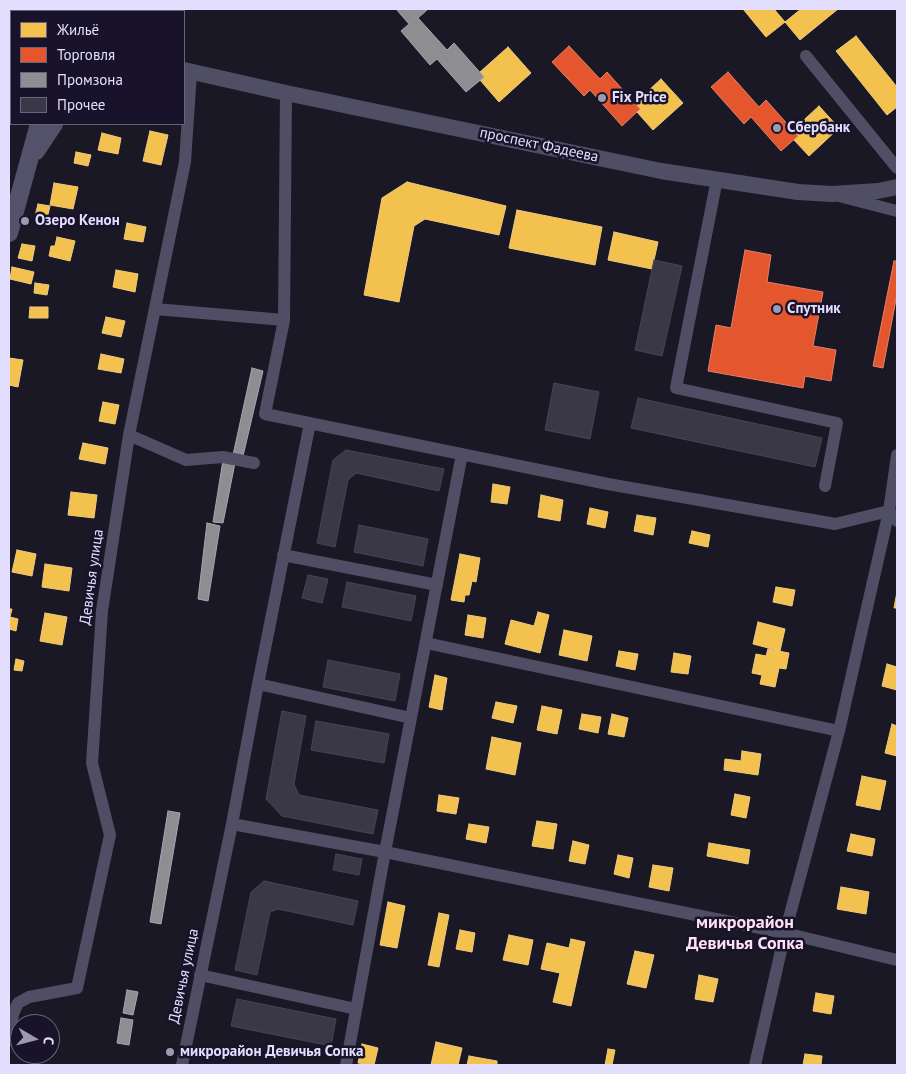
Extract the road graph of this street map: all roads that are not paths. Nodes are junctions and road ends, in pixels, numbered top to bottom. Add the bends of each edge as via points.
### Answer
1 (806, 56) dead end
2 (188, 71) edge
3 (286, 93) junction
4 (39, 125) edge
5 (53, 125) edge
6 (28, 164) junction
7 (897, 168) edge
8 (717, 179) junction
9 (894, 188) edge
10 (832, 194) junction
11 (893, 210) edge
12 (9, 233) edge
13 (155, 309) junction
14 (284, 320) junction
15 (310, 423) junction
16 (129, 435) junction
17 (462, 454) junction
18 (897, 455) edge
19 (254, 463) dead end
20 (825, 486) dead end
21 (893, 516) edge
22 (283, 555) junction
23 (437, 586) junction
24 (426, 643) junction
25 (258, 684) junction
26 (411, 718) junction
27 (840, 731) junction
28 (232, 824) junction
29 (386, 852) junction
30 (785, 933) junction
31 (897, 960) edge
32 (200, 975) junction
33 (356, 1010) junction
34 (9, 1040) edge
35 (182, 1065) edge
36 (346, 1065) edge
37 (755, 1065) edge

1 - 7 street
2 - 3 street, проспект Фадеева
2 - 13 street, Девичья улица via 185,162
3 - 8 street, проспект Фадеева via 661,171
3 - 14 street
4 - 6 main road
5 - 6 main road
6 - 12 main road
8 - 10 street, проспект Фадеева
8 - 20 street via 676,388 837,423
9 - 10 street, проспект Фадеева
9 - 11 street via 888,195
10 - 11 street
13 - 14 street
13 - 16 street, Девичья улица
14 - 15 street via 265,414
15 - 17 street
15 - 22 street, Девичья улица
16 - 19 street via 186,460 223,457
16 - 34 street, Девичья улица via 102,612 92,763 110,835 77,988 28,996 18,1003
17 - 21 street via 608,484 835,524
17 - 23 street
18 - 21 street
21 - 27 street
22 - 23 street
22 - 25 street, Девичья улица
23 - 24 street
24 - 26 street
24 - 27 street
25 - 26 street
25 - 28 street, Девичья улица
26 - 29 street
27 - 30 street
28 - 29 street
28 - 32 street, Девичья улица
29 - 30 street
29 - 33 street
30 - 31 street
30 - 37 street
32 - 33 street
32 - 35 street, Девичья улица
33 - 36 street

